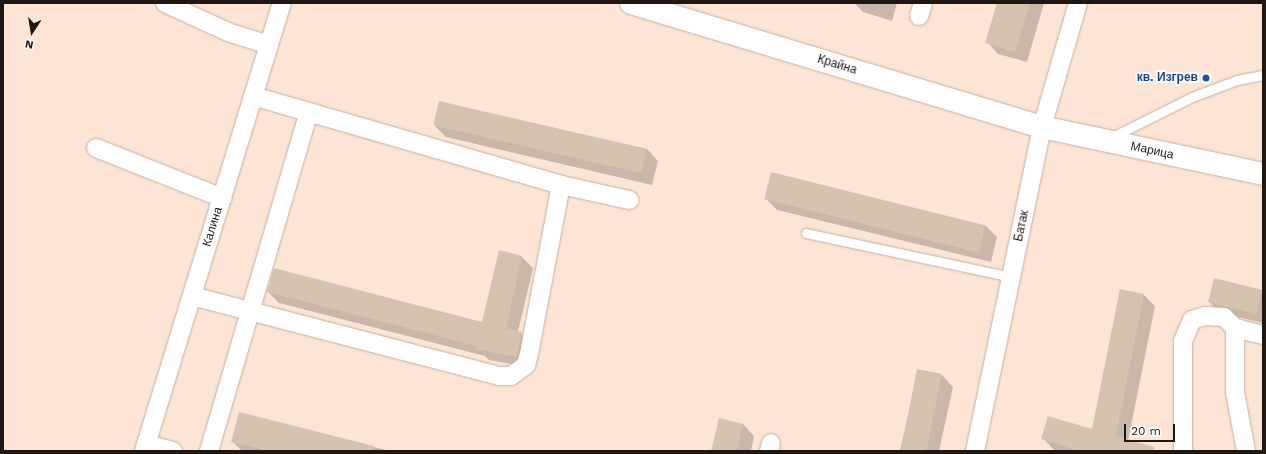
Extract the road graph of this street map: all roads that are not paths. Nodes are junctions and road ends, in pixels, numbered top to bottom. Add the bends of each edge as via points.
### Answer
1 (165, 3) edge
2 (282, 3) edge
3 (631, 3) edge
4 (1078, 3) edge
5 (269, 45) junction
6 (1263, 75) edge
7 (253, 96) junction
8 (309, 112) junction
9 (1042, 127) junction
10 (1104, 141) junction
11 (96, 148) dead end
12 (1263, 174) edge
13 (561, 185) junction
14 (222, 198) junction
15 (629, 200) dead end
16 (806, 233) dead end
17 (1011, 277) junction
18 (192, 296) junction
19 (250, 311) junction
20 (1235, 328) junction
21 (1263, 335) edge
22 (145, 448) edge
23 (173, 451) edge
24 (209, 451) edge
25 (975, 451) edge
26 (1183, 451) edge
27 (1246, 451) edge

1 - 5 street via 228,32
2 - 5 street, Калина
3 - 9 street, Крайна
4 - 9 street, Батак
5 - 7 street, Калина
6 - 10 lane via 1237,80 1192,97
7 - 8 street
7 - 14 street, Калина
8 - 13 street
8 - 19 street
9 - 10 street, Марица
9 - 17 street, Батак
10 - 12 street, Марица
11 - 14 street
13 - 15 street
13 - 19 street via 528,360 526,365 511,376 499,376
14 - 18 street, Калина
16 - 17 lane
17 - 25 street, Батак
18 - 19 street
18 - 22 street, Калина
19 - 24 street
20 - 21 street
20 - 26 street via 1224,317 1205,316 1192,320 1184,341
20 - 27 street via 1235,392
22 - 23 street

